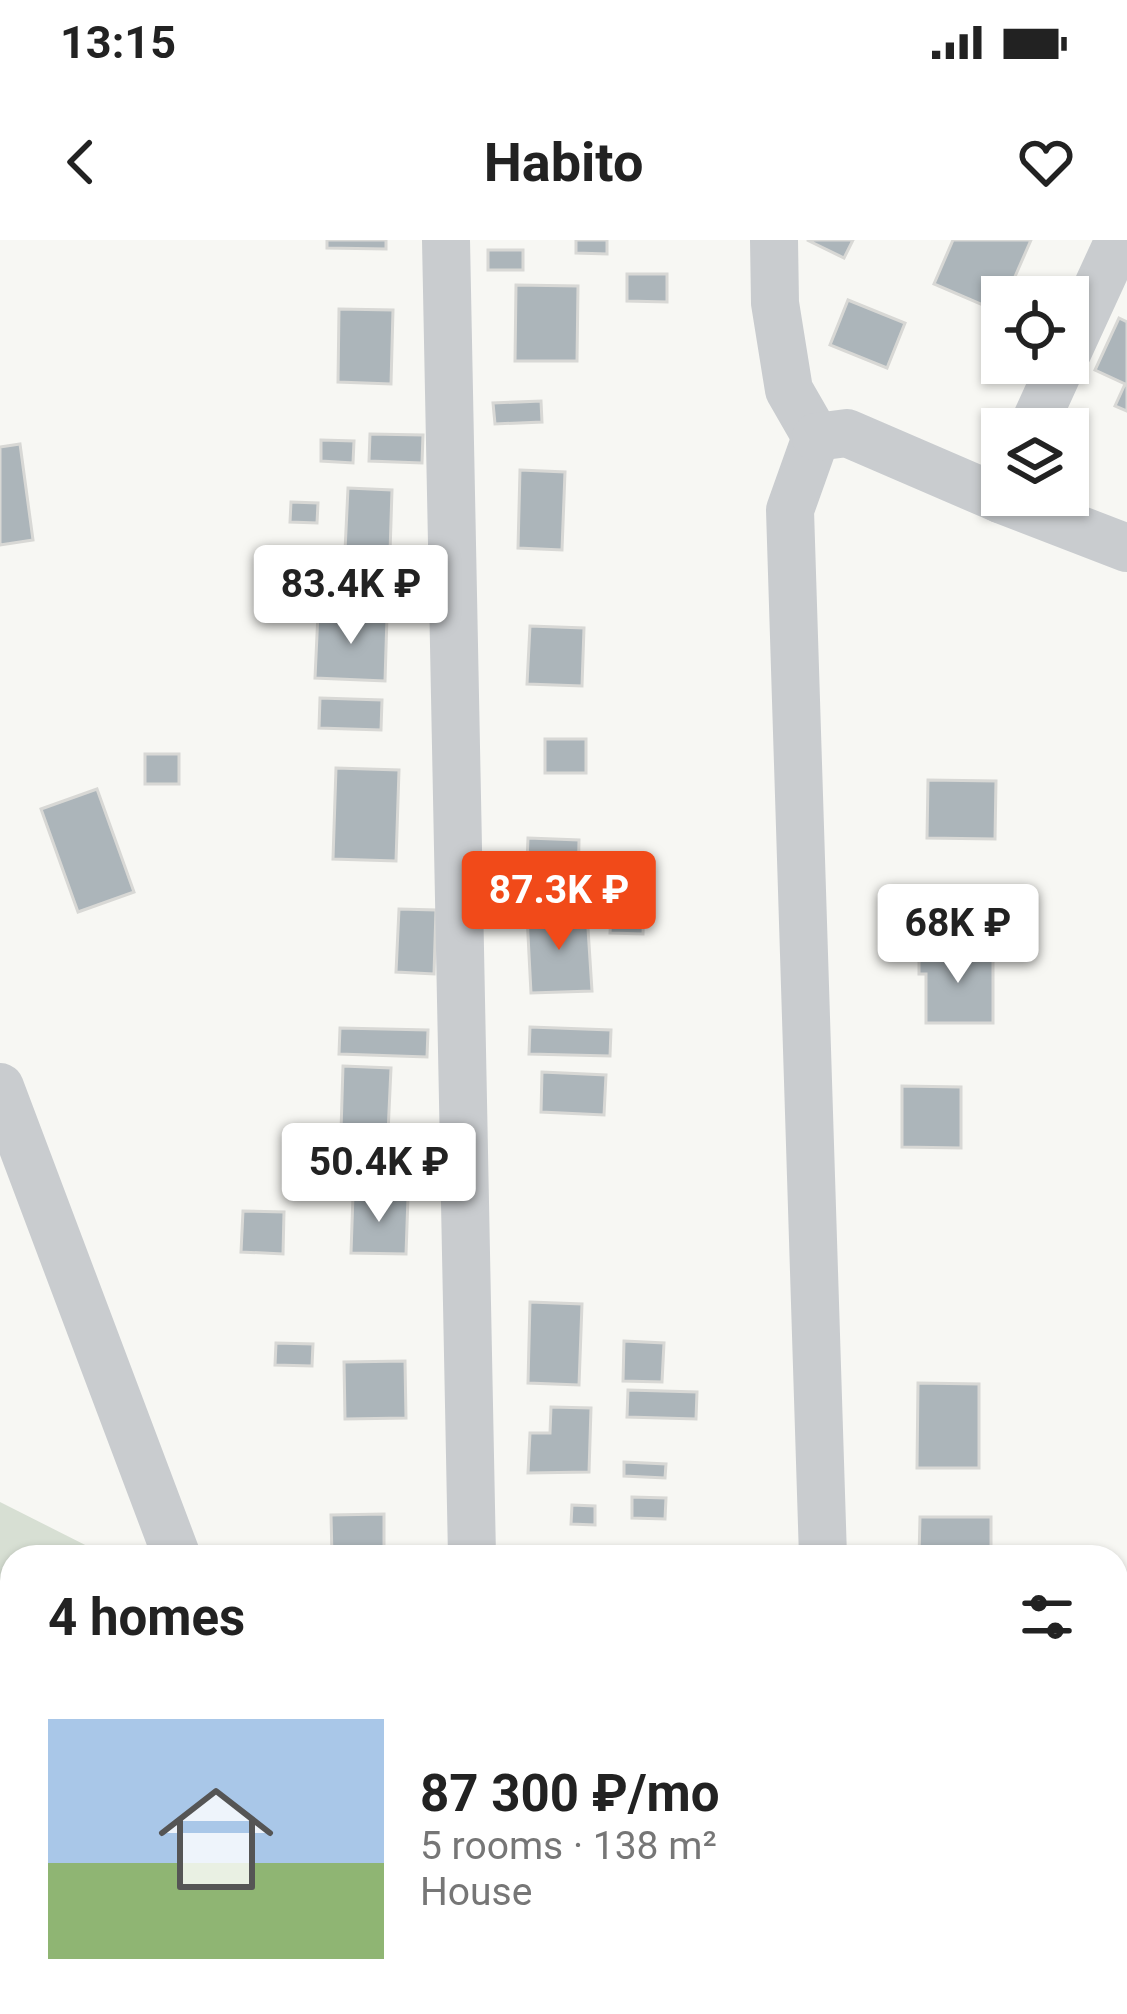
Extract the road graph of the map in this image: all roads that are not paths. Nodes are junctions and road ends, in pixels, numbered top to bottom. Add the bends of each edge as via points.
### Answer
1 (446, 240) edge
2 (774, 240) edge
3 (1119, 240) edge
4 (1089, 305) edge
5 (816, 436) junction
6 (981, 488) edge
7 (1049, 516) edge
8 (1127, 548) edge
9 (0, 1087) edge
10 (172, 1545) edge
11 (472, 1545) edge
12 (824, 1545) edge

1 - 11 street
2 - 5 street via 789,390
3 - 4 street
5 - 6 street via 847,433
5 - 12 street via 790,510
7 - 8 street
9 - 10 street

